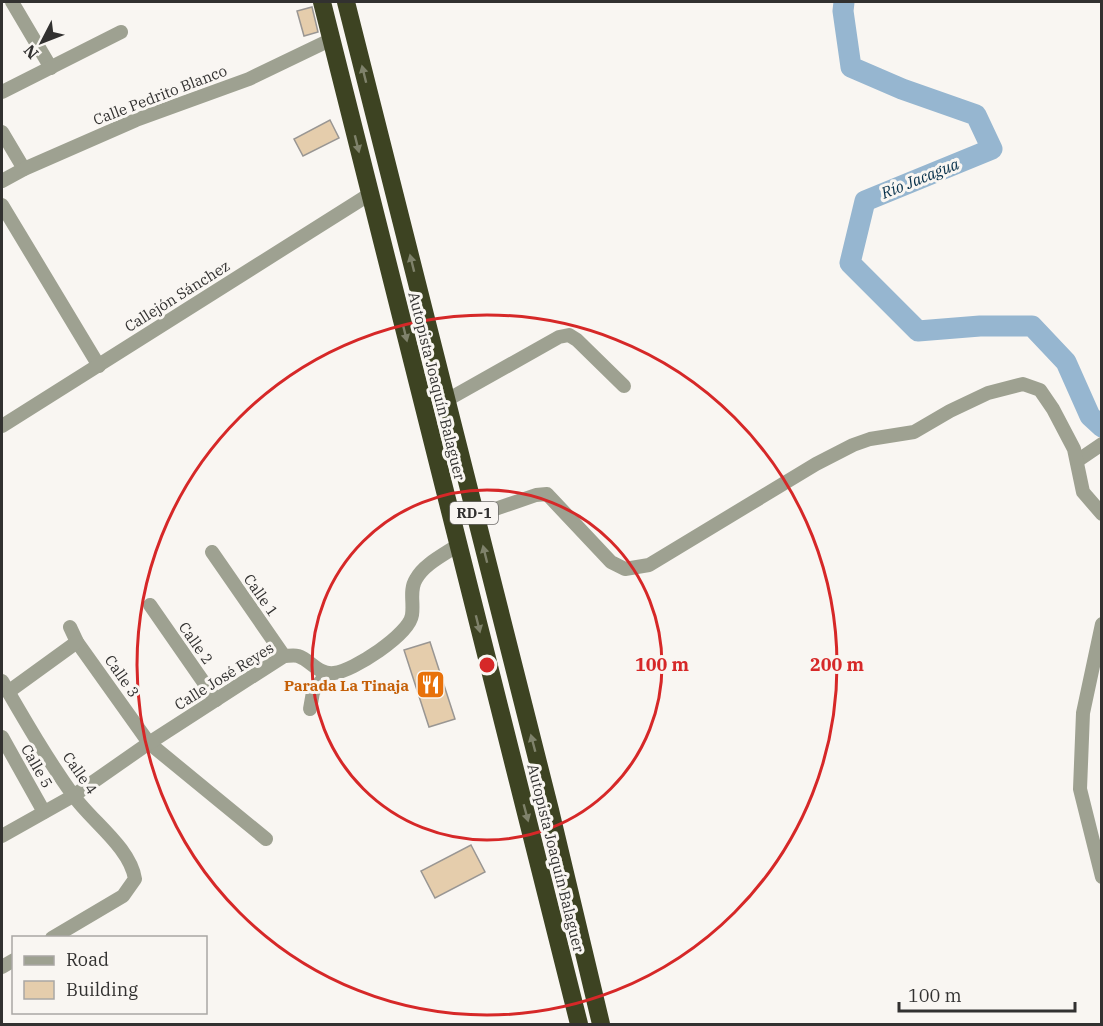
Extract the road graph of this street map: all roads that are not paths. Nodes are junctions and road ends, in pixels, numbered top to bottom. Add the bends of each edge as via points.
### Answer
1 (12, 2) edge
2 (346, 2) edge
3 (322, 4) edge
4 (121, 32) dead end
5 (330, 40) junction
6 (51, 68) junction
7 (2, 93) edge
8 (2, 132) edge
9 (24, 169) junction
10 (2, 181) edge
11 (370, 194) junction
12 (2, 205) edge
13 (99, 366) junction
14 (624, 386) dead end
15 (447, 400) junction
16 (4, 419) edge
17 (1101, 444) edge
18 (1077, 461) junction
19 (1101, 514) edge
20 (475, 516) junction
21 (458, 544) junction
22 (212, 552) dead end
23 (150, 605) dead end
24 (1101, 624) edge
25 (70, 627) dead end
26 (77, 642) junction
27 (284, 656) junction
28 (327, 674) junction
29 (5, 686) edge
30 (216, 700) junction
31 (310, 709) dead end
32 (2, 737) edge
33 (149, 743) junction
34 (73, 796) junction
35 (44, 812) junction
36 (2, 836) edge
37 (266, 839) dead end
38 (1101, 876) edge
39 (55, 936) edge
40 (579, 1024) edge
41 (601, 1024) edge

1 - 6 street
15 -> 2 highway, Autopista Joaquín Balaguer / RD-1
3 - 5 highway, Autopista Joaquín Balaguer / RD-1
4 - 6 street
5 - 9 street, Calle Pedrito Blanco via 249,79 136,120
5 -> 11 highway, Autopista Joaquín Balaguer / RD-1
6 - 7 street
8 - 9 street
9 - 10 street, Calle Pedrito Blanco
11 - 13 street, Callejón Sánchez
11 -> 21 highway, Autopista Joaquín Balaguer / RD-1
12 - 13 street
13 - 16 street, Callejón Sánchez
14 - 15 street via 569,335
15 - 20 highway, Autopista Joaquín Balaguer / RD-1
17 - 18 street
18 - 19 street via 1083,492
18 - 20 street via 1074,448 1040,390 1023,384 988,393 914,432 853,445 649,565 625,569 611,562 547,494
41 -> 20 highway, Autopista Joaquín Balaguer / RD-1
21 - 28 street via 416,577 412,615 404,631 346,670
21 -> 40 highway, Autopista Joaquín Balaguer / RD-1
22 - 27 street, Calle 1
23 - 30 street, Calle 2
24 - 38 street via 1083,712 1080,789
25 - 26 street, Calle 3
26 - 29 street
26 - 33 street, Calle 3
27 - 28 street, Calle José Reyes via 296,655
27 - 30 street, Calle José Reyes
28 - 31 street via 313,692
29 - 34 street, Calle 4
30 - 33 street, Calle José Reyes
32 - 35 street, Calle 5
33 - 34 street, Calle José Reyes
33 - 37 street, Calle 3
34 - 35 street, Calle José Reyes
34 - 39 street, Calle 4 via 122,851 133,867 135,879 123,896
35 - 36 street, Calle José Reyes

